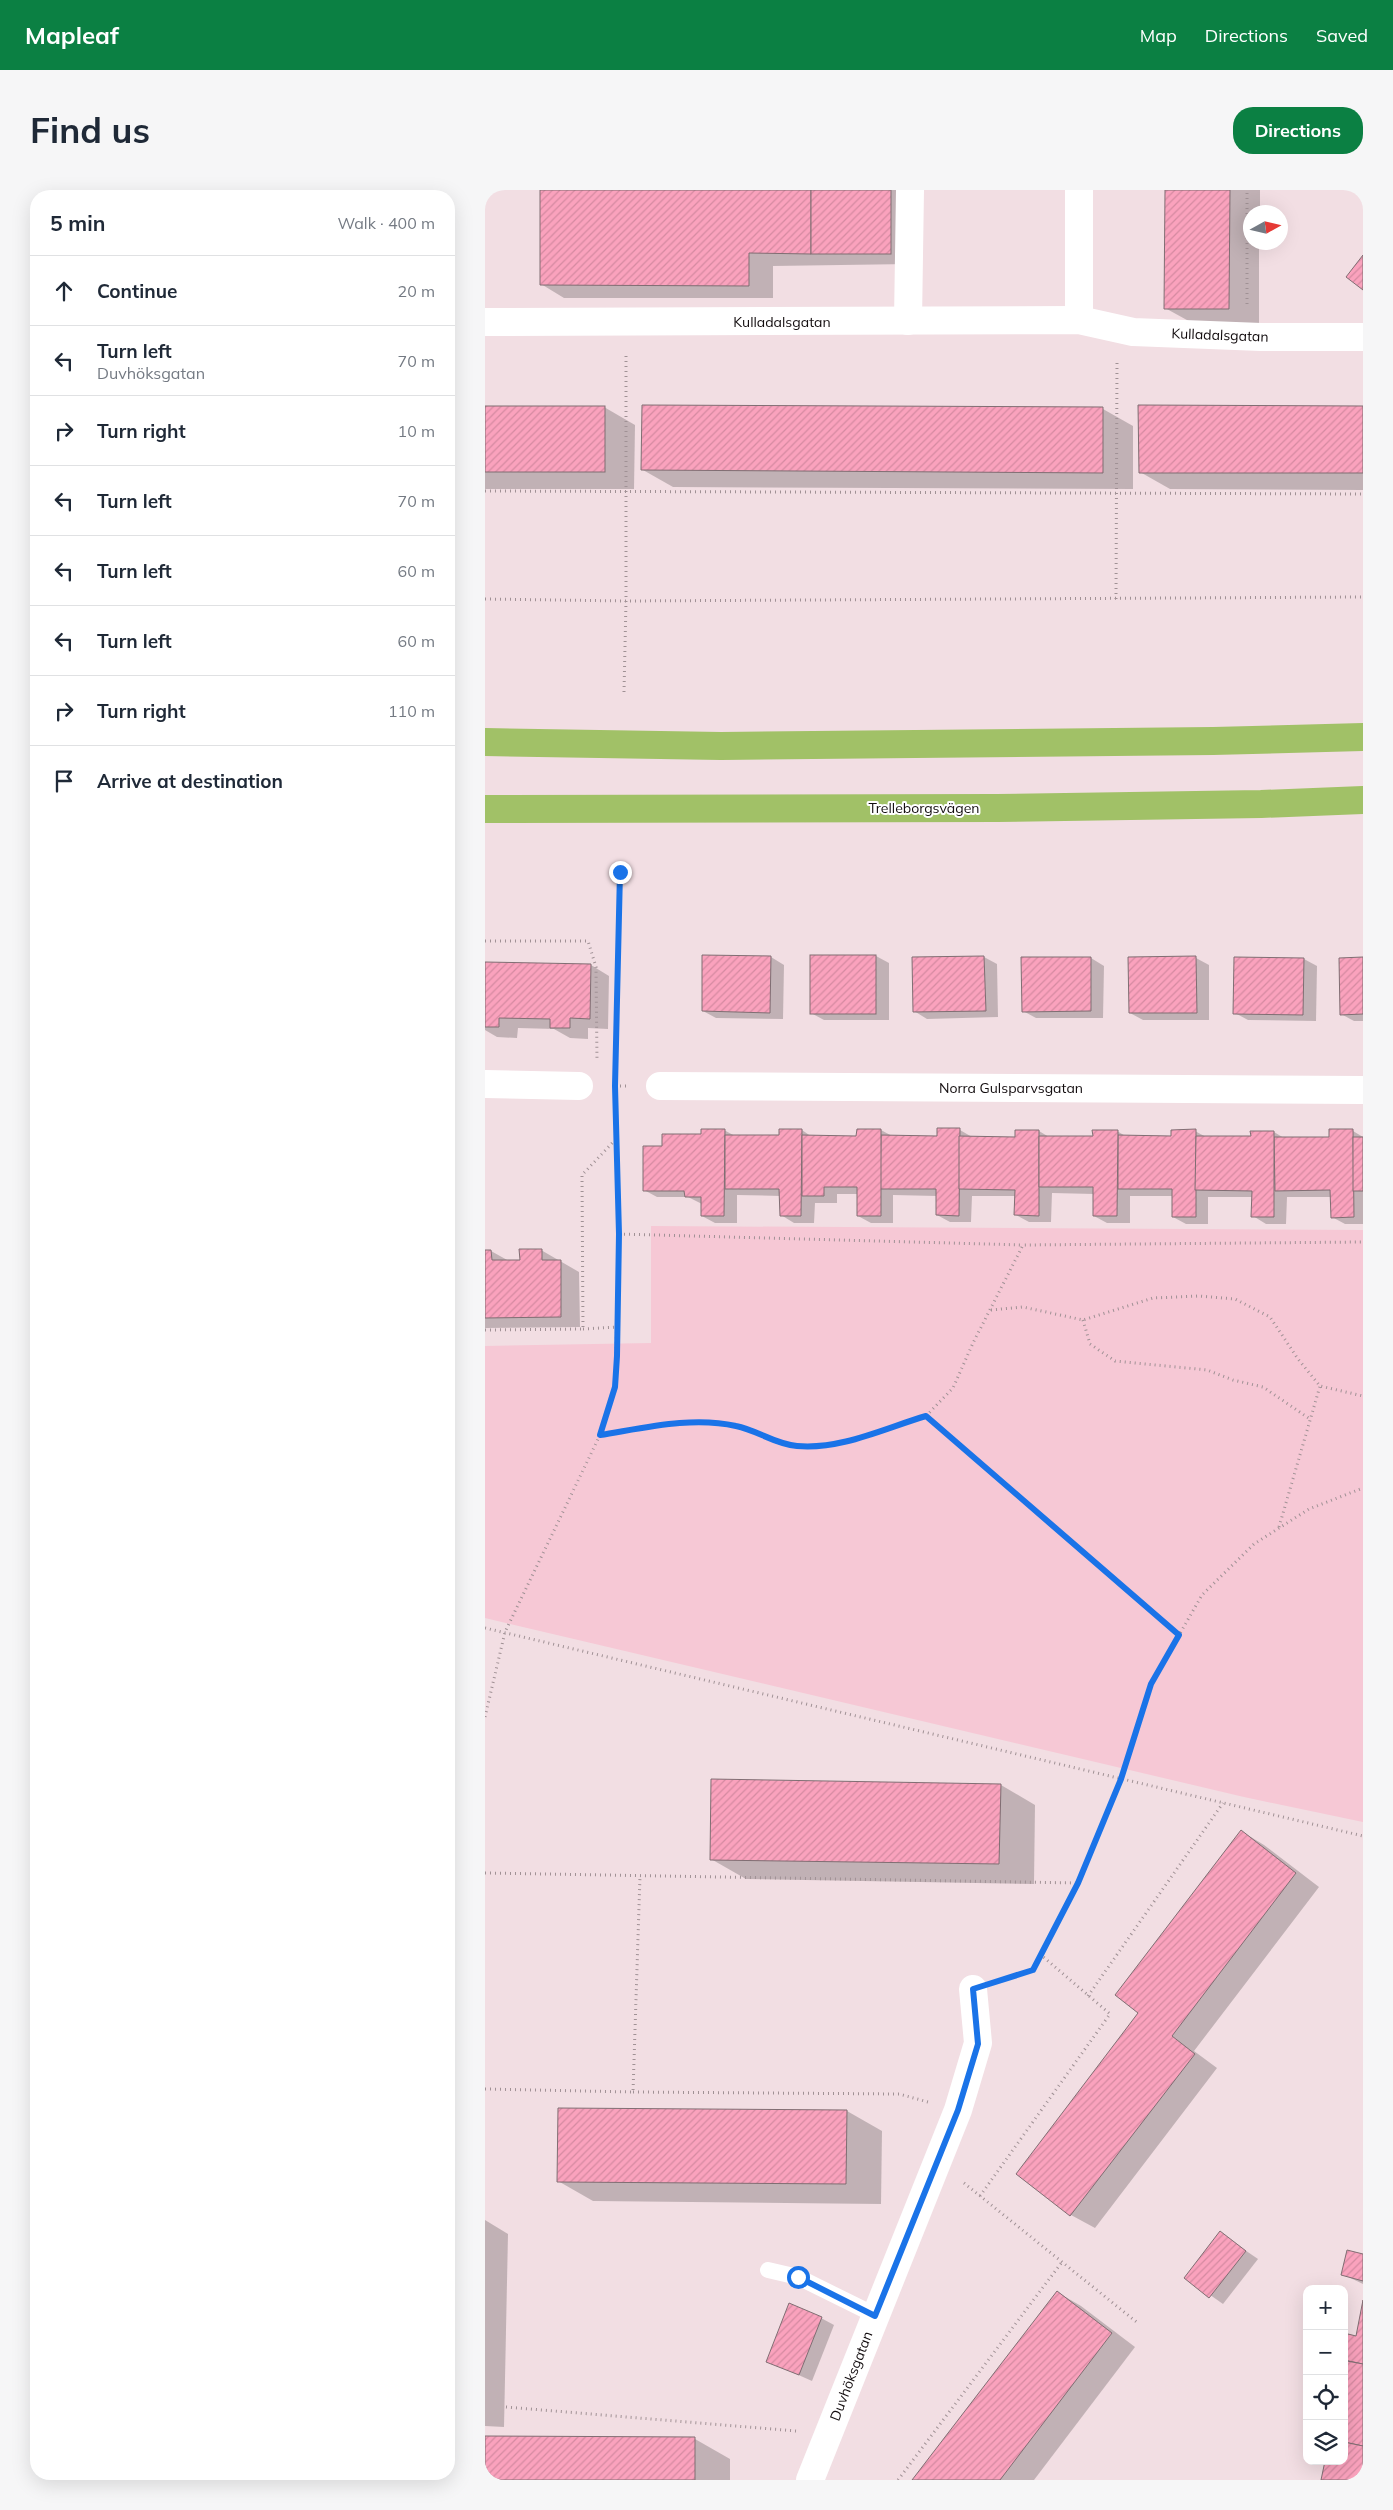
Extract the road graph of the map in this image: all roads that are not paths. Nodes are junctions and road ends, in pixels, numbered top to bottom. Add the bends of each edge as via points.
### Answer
1 (910, 190) edge
2 (1079, 190) edge
3 (1079, 320) junction
4 (908, 321) junction
5 (485, 322) edge
6 (1363, 338) edge
7 (1363, 737) edge
8 (485, 742) edge
9 (1363, 800) edge
10 (485, 809) edge
11 (485, 1084) edge
12 (588, 1086) road end
13 (660, 1086) road end
14 (1363, 1090) edge
15 (973, 1989) road end
16 (768, 2270) dead end
17 (875, 2316) junction
18 (810, 2480) edge

1 - 4 street
2 - 3 street
3 - 4 street, Kulladalsgatan
3 - 6 street, Kulladalsgatan via 1133,332
4 - 5 street, Kulladalsgatan
7 - 8 highway via 721,746
9 - 10 highway, Trelleborgsvägen via 997,808
11 - 12 street
13 - 14 street, Norra Gulsparvsgatan
15 - 17 street, Duvhöksgatan via 978,2044 958,2110
16 - 17 lane via 798,2277
17 - 18 street, Duvhöksgatan

